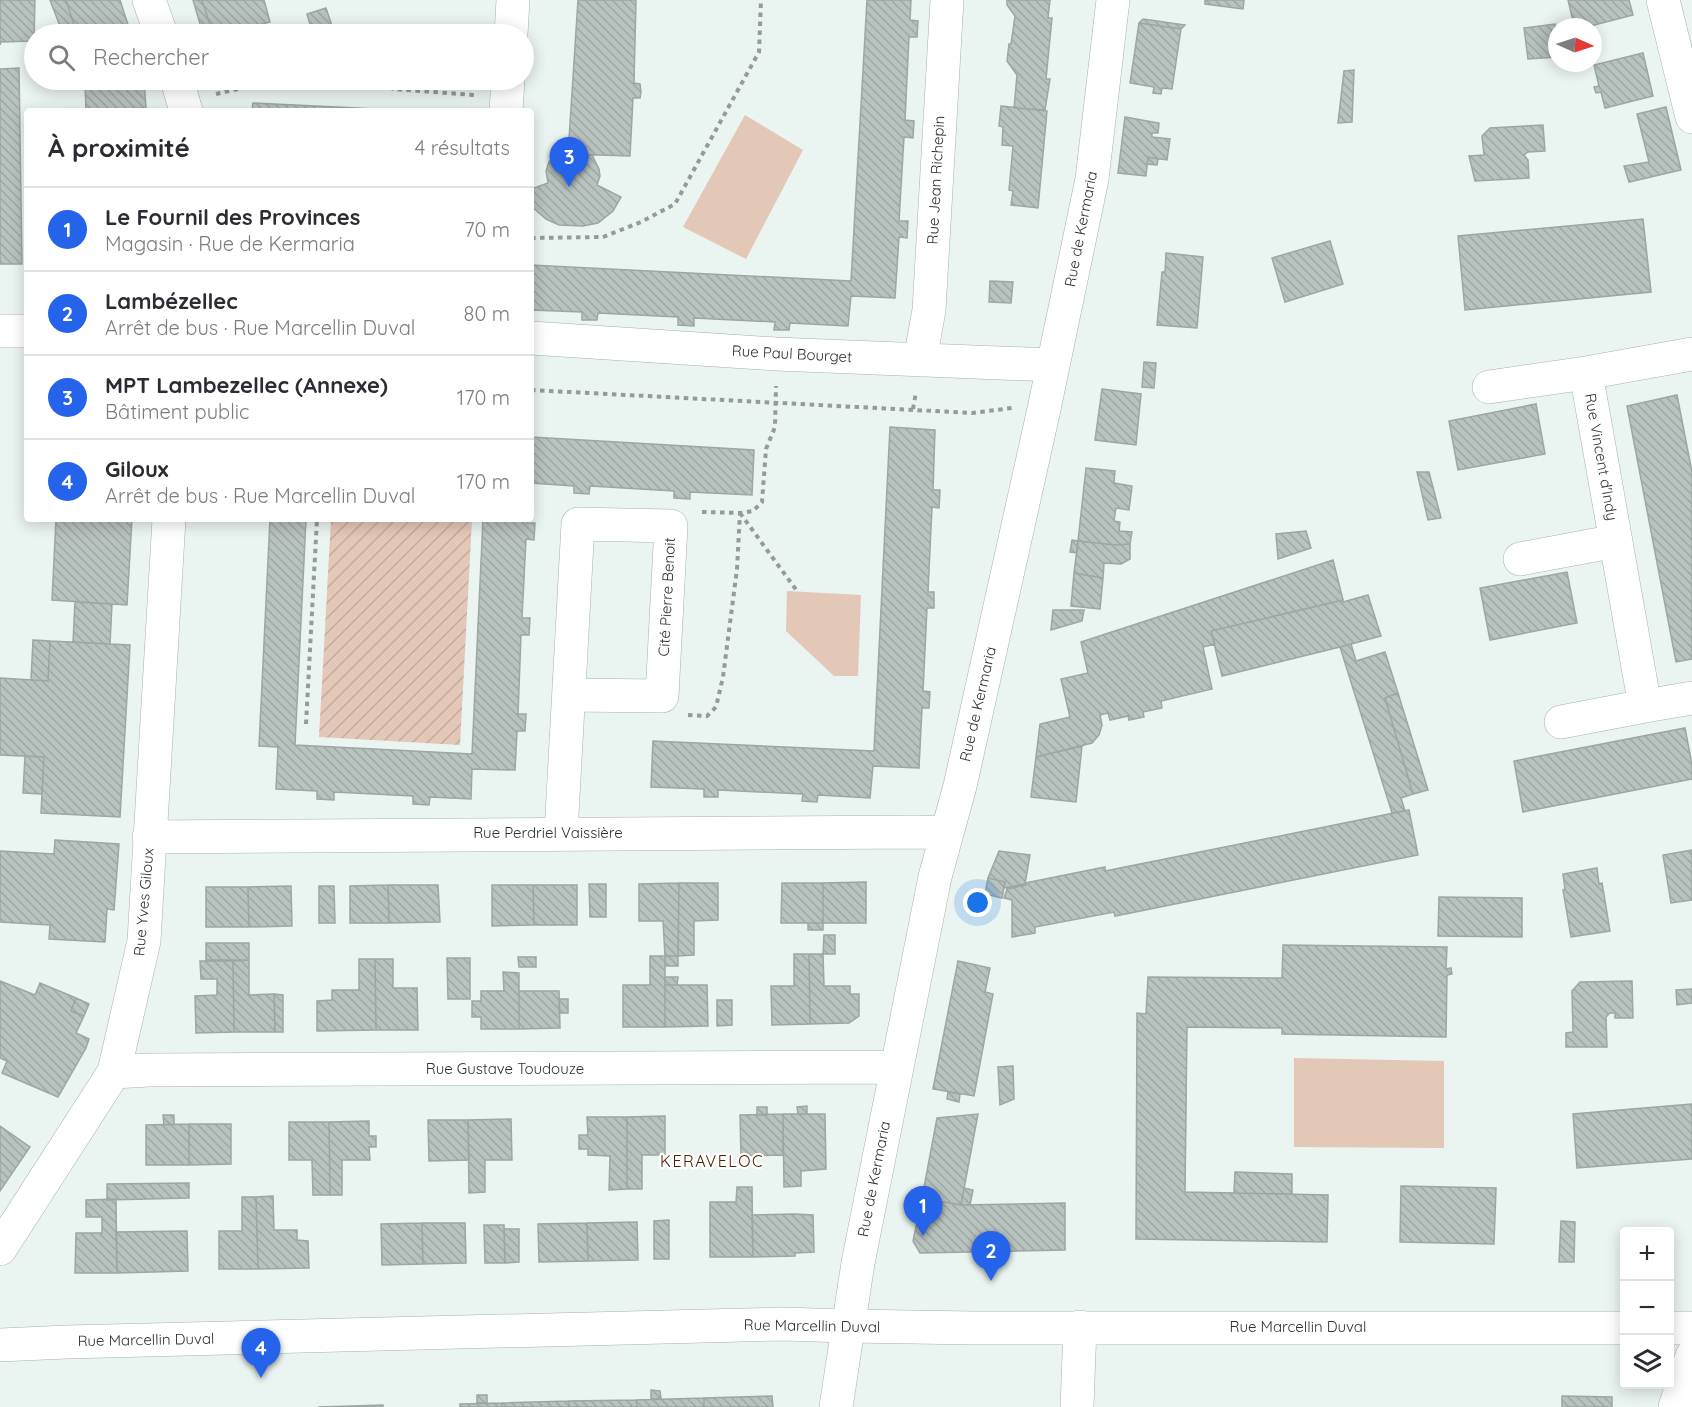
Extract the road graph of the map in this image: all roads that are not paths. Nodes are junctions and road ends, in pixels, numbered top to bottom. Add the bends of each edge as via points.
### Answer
1 (149, 0) edge
2 (513, 0) edge
3 (946, 0) edge
4 (1113, 0) edge
5 (1664, 0) edge
6 (157, 24) edge
7 (512, 24) edge
8 (1692, 117) edge
9 (24, 330) edge
10 (0, 331) edge
11 (534, 338) edge
12 (1692, 354) edge
13 (920, 360) junction
14 (1052, 365) junction
15 (1586, 373) junction
16 (1489, 387) dead end
17 (169, 522) edge
18 (1616, 541) junction
19 (1520, 558) dead end
20 (569, 695) junction
21 (1692, 698) edge
22 (1645, 706) junction
23 (1561, 722) dead end
24 (561, 833) junction
25 (947, 833) junction
26 (149, 837) junction
27 (896, 1067) junction
28 (114, 1072) junction
29 (0, 1248) edge
30 (849, 1326) junction
31 (1080, 1328) junction
32 (1620, 1328) edge
33 (1674, 1328) edge
34 (1692, 1328) edge
35 (0, 1345) edge
36 (1692, 1356) edge
37 (836, 1407) edge
38 (1077, 1407) edge
39 (1674, 1407) edge

1 - 6 street
2 - 7 street
3 - 13 street, Rue Jean Richepin via 929,310
4 - 14 street, Rue de Kermaria via 1092,179
5 - 8 street
9 - 10 street
11 - 13 street, Rue Paul Bourget
12 - 15 street, Rue Vincent d'Indy
13 - 14 street, Rue Paul Bourget
14 - 25 street, Rue de Kermaria
15 - 16 street, Rue Vincent d'Indy
15 - 18 street, Rue Vincent d'Indy
17 - 26 street, Rue Yves Giloux
18 - 19 street, Rue Vincent d'Indy
18 - 22 street, Rue Vincent d'Indy
20 - 20 street, Cité Pierre Benoit via 578,524 671,526 662,696
20 - 24 street, Cité Pierre Benoit
21 - 22 street
22 - 23 street
24 - 25 street, Rue Perdriel Vaissière
24 - 26 street, Rue Perdriel Vaissière
25 - 27 street, Rue de Kermaria
26 - 28 street, Rue Yves Giloux via 144,941
27 - 28 street, Rue Gustave Toudouze
27 - 30 street, Rue de Kermaria
28 - 29 street, Rue Yves Giloux
30 - 31 street, Rue Marcellin Duval
30 - 35 street, Rue Marcellin Duval via 781,1324
30 - 37 street, Rue de Kermaria
31 - 32 street, Rue Marcellin Duval
31 - 38 street
33 - 34 street
36 - 39 street

